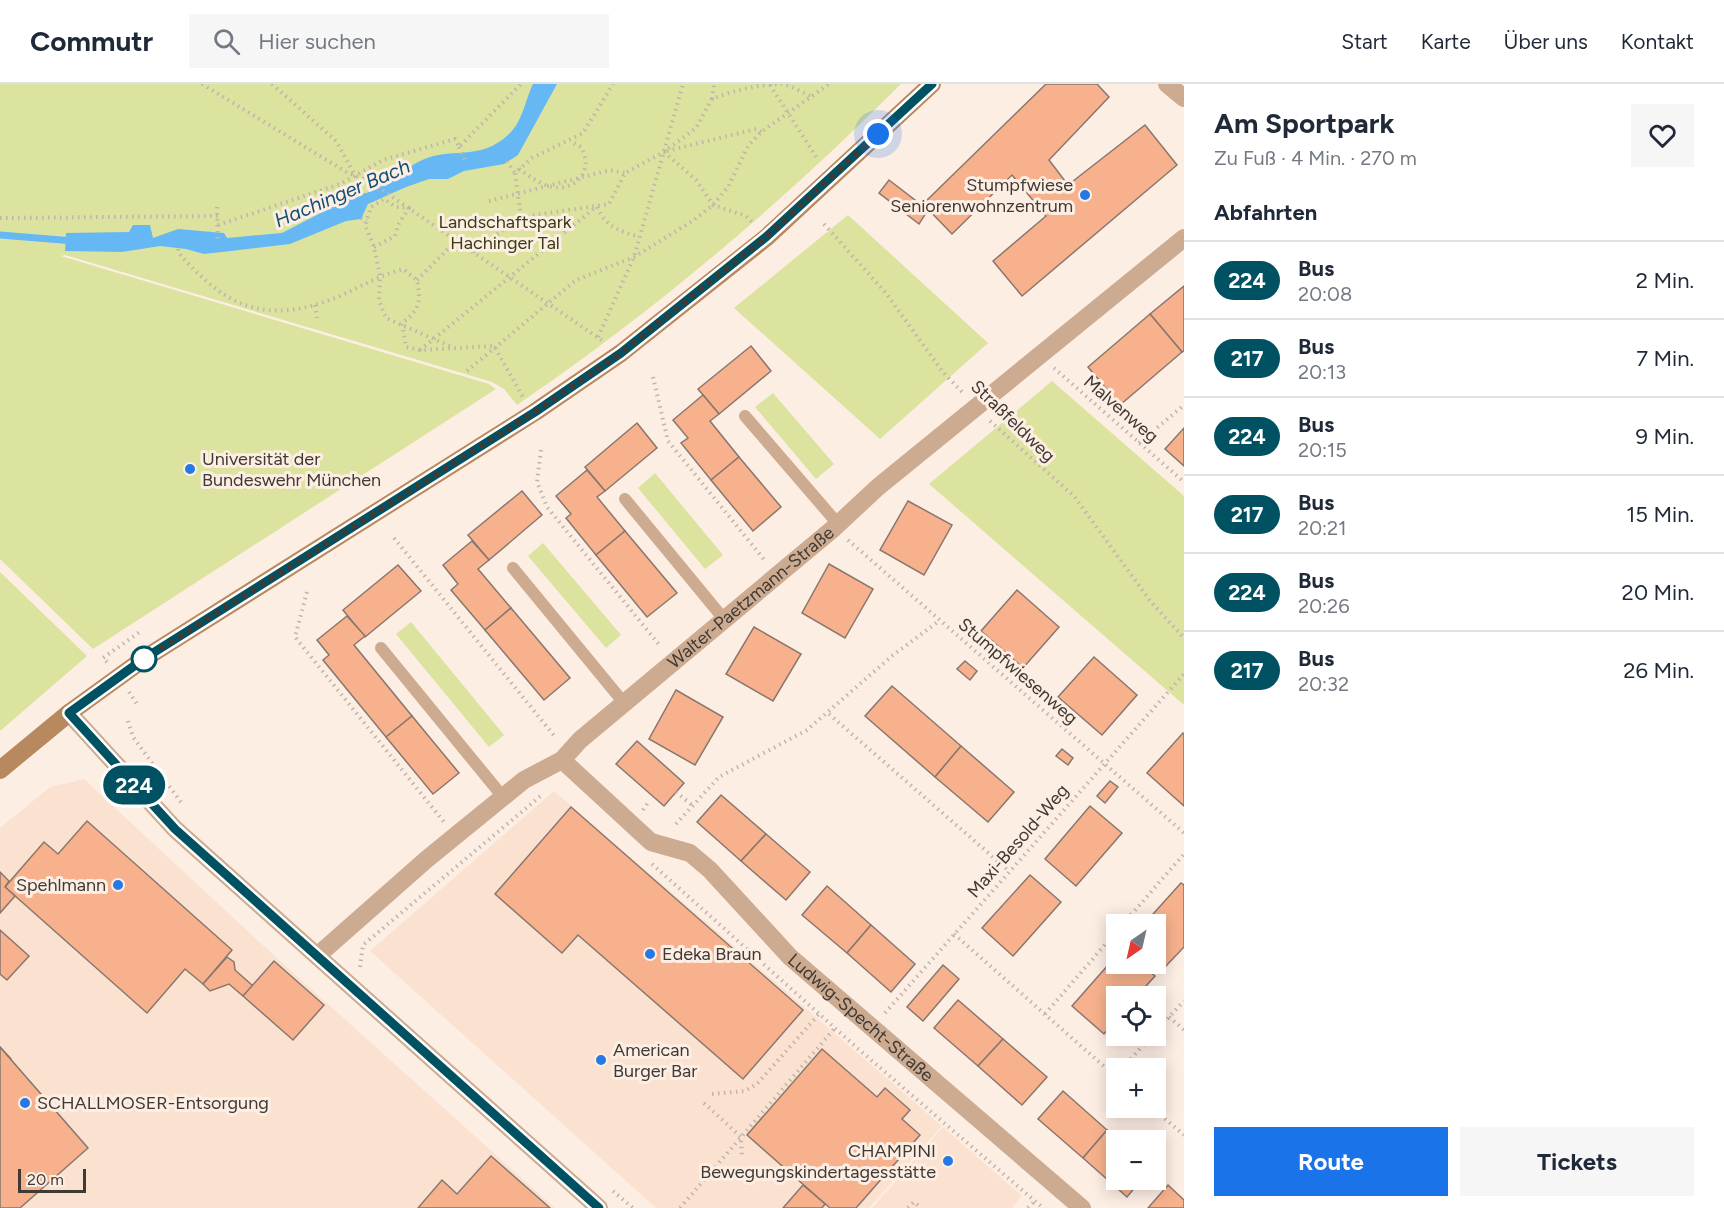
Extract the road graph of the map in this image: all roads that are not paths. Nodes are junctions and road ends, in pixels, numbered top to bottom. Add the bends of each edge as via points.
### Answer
1 (1167, 84) edge
2 (930, 85) edge
3 (1184, 98) edge
4 (1184, 238) edge
5 (746, 416) dead end
6 (625, 499) dead end
7 (836, 526) junction
8 (513, 568) dead end
9 (723, 618) junction
10 (381, 648) dead end
11 (624, 703) junction
12 (69, 713) junction
13 (565, 756) junction
14 (0, 770) edge
15 (503, 797) junction
16 (317, 956) junction
17 (599, 1208) edge
18 (1082, 1208) edge

1 - 3 street
2 - 12 main road via 766,237 621,353 535,412 145,658
4 - 7 street, Walter-Paetzmann-Straße
5 - 7 lane
6 - 9 lane
7 - 9 street, Walter-Paetzmann-Straße
8 - 11 lane
9 - 11 street, Walter-Paetzmann-Straße
10 - 15 lane
11 - 13 street, Walter-Paetzmann-Straße
12 - 14 main road
12 - 16 street via 175,829
13 - 15 street, Walter-Paetzmann-Straße
13 - 18 street, Ludwig-Specht-Straße via 651,842 690,853 710,870 790,957
15 - 16 street, Walter-Paetzmann-Straße
16 - 17 street

